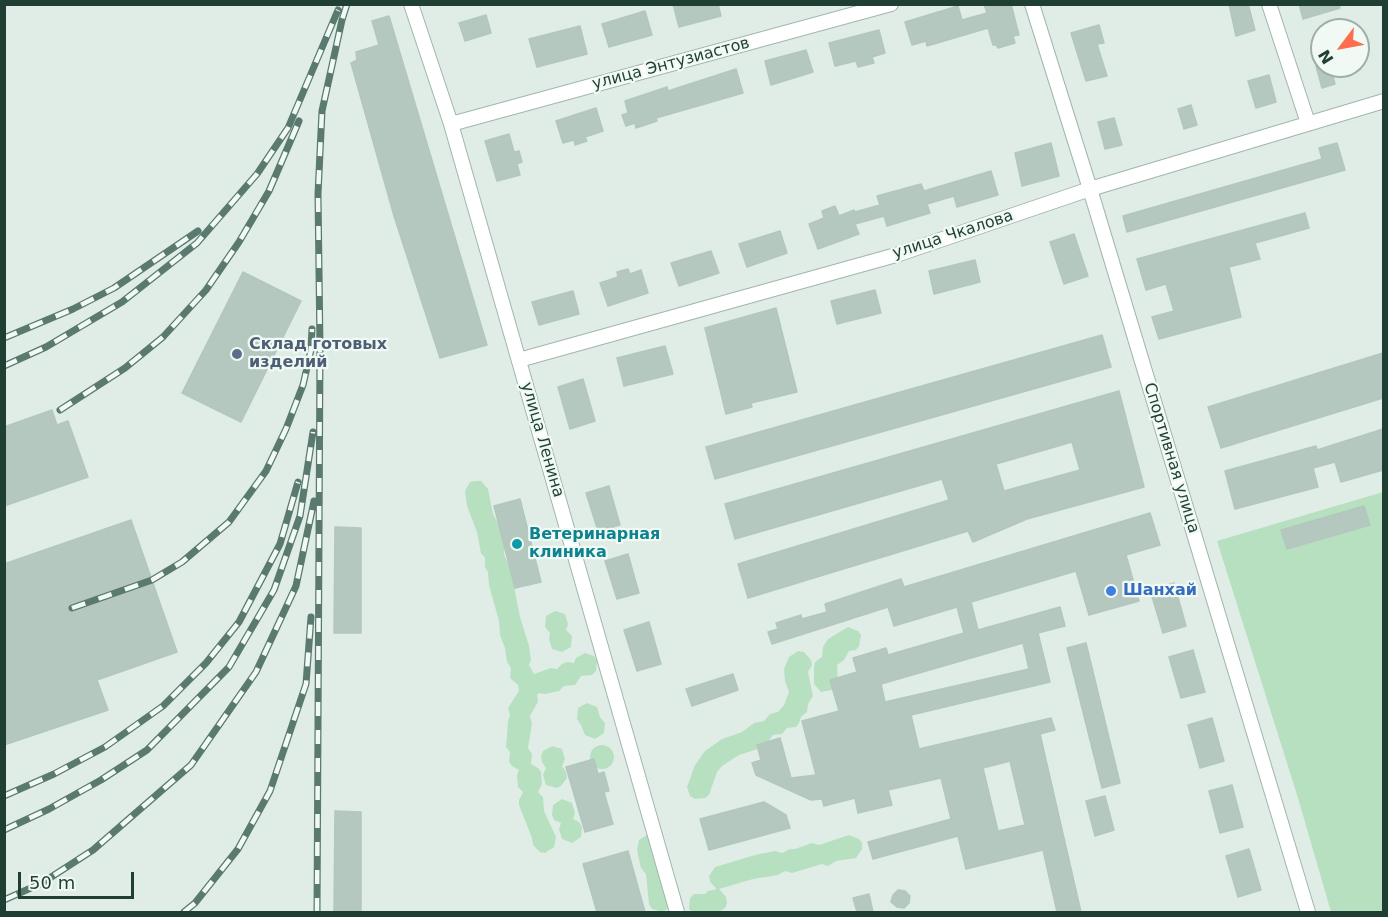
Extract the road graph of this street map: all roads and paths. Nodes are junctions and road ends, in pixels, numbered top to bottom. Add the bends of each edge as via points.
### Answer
1 (411, 4) edge
2 (891, 4) edge
3 (1032, 4) edge
4 (1269, 4) edge
5 (1383, 101) edge
6 (1308, 123) junction
7 (451, 124) junction
8 (1090, 189) junction
9 (519, 360) junction
10 (677, 912) edge
11 (1308, 912) edge

1 - 7 street, улица Ленина
2 - 7 street, улица Энтузиастов
3 - 8 street, Спортивная улица
4 - 6 street
5 - 6 street, улица Чкалова
6 - 8 street, улица Чкалова
7 - 9 street, улица Ленина
8 - 9 street, улица Чкалова via 896,255
8 - 11 street, Спортивная улица
9 - 10 street, улица Ленина

